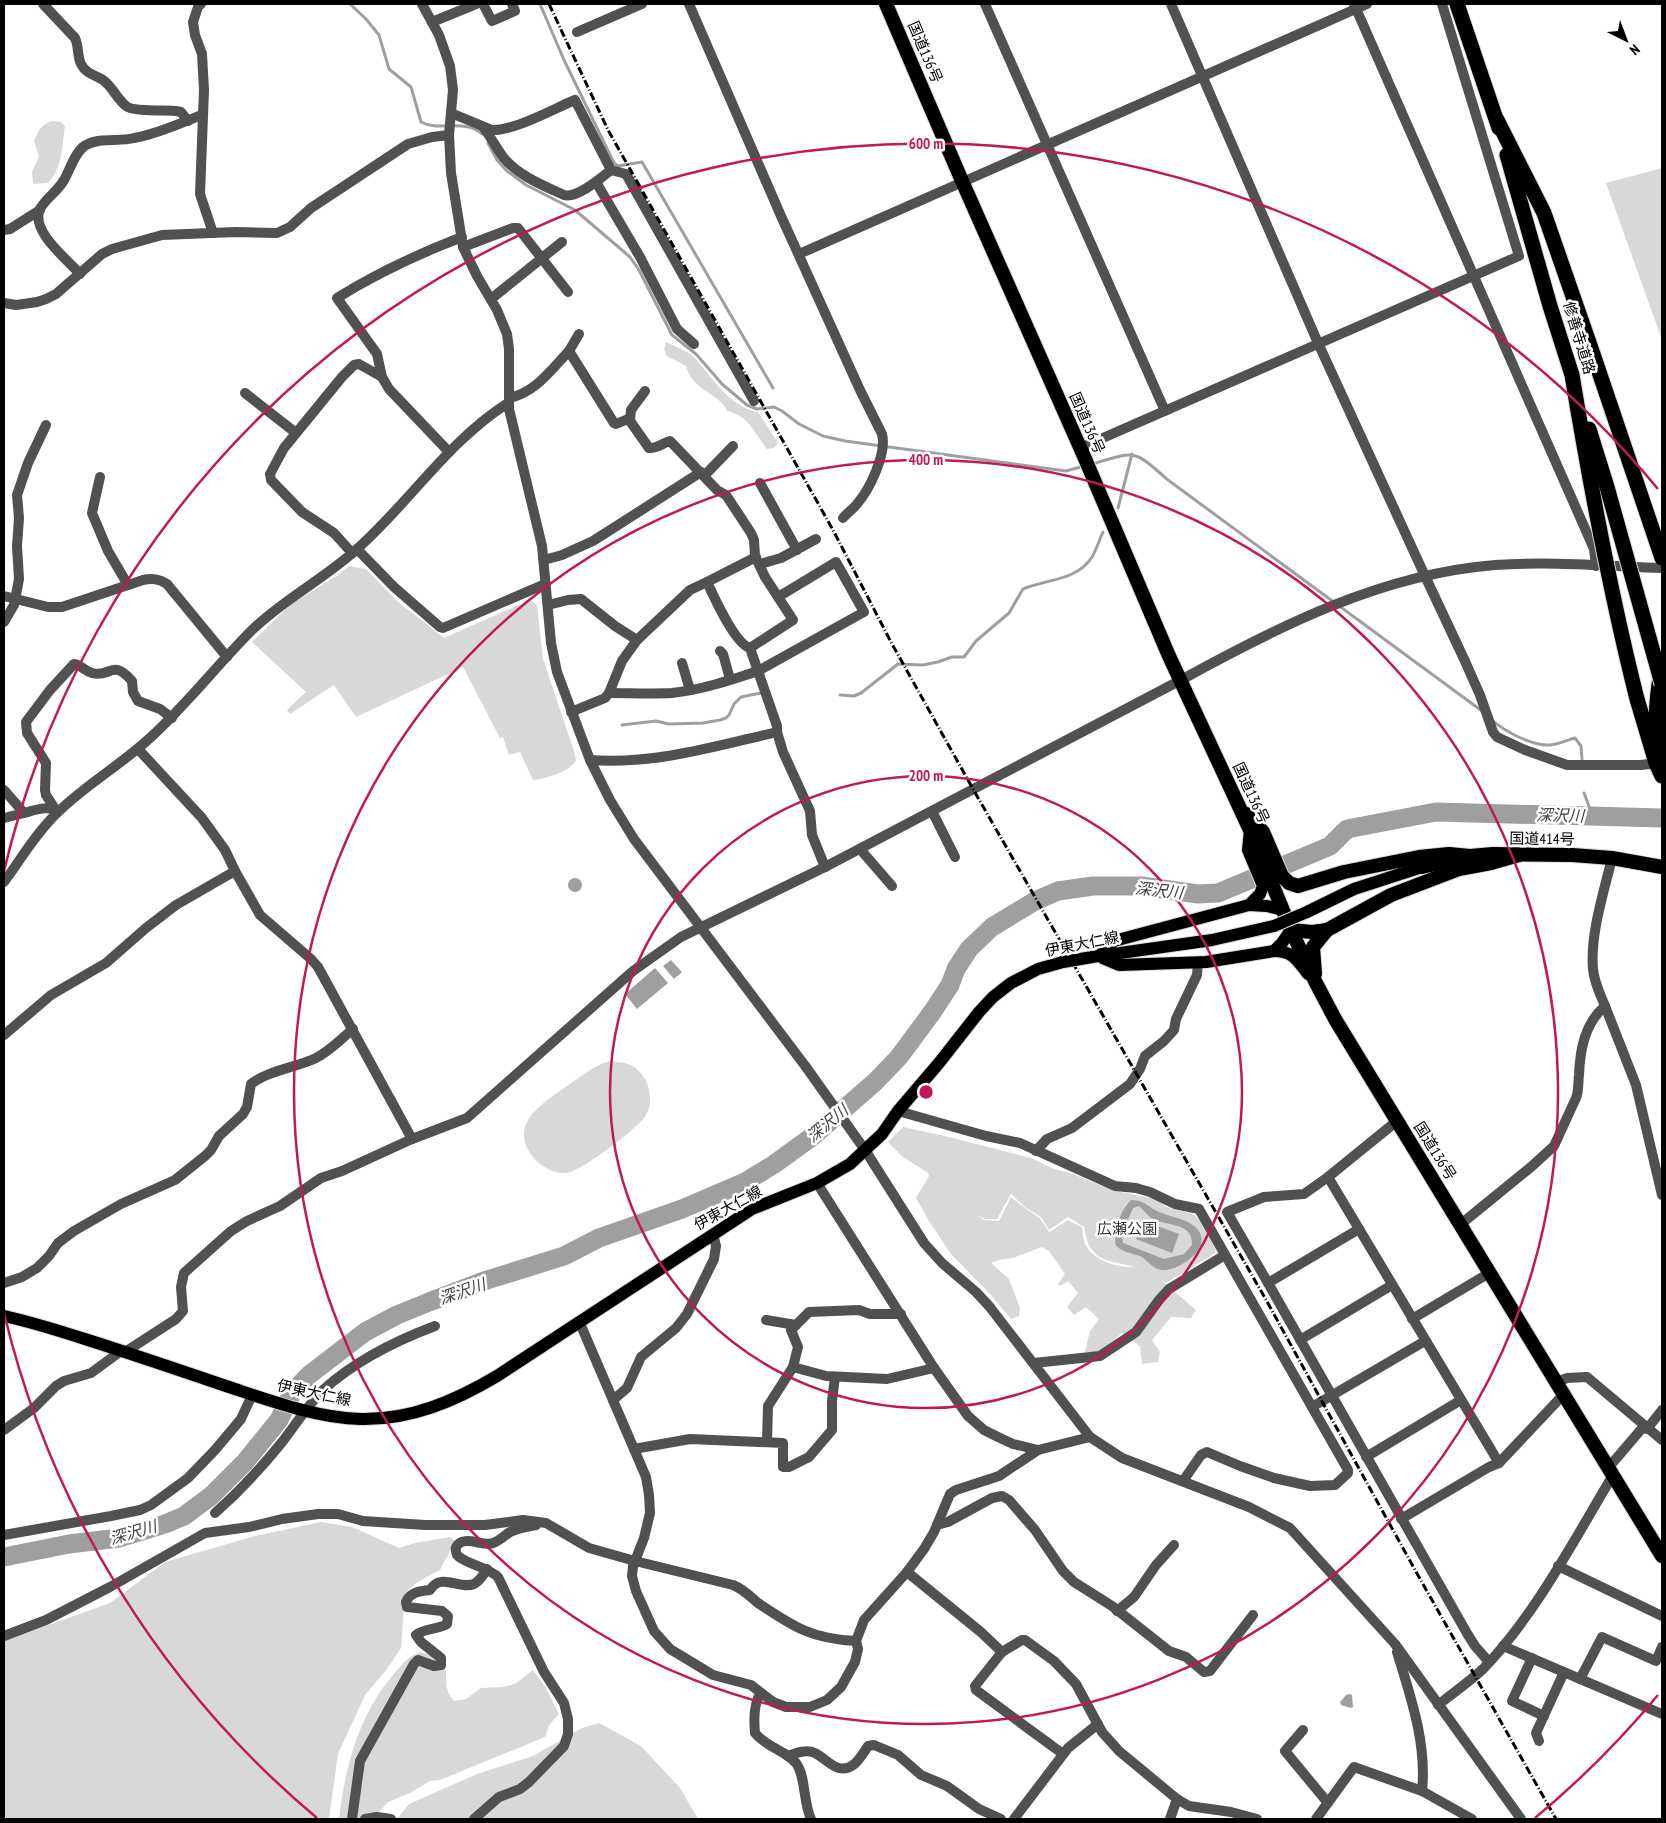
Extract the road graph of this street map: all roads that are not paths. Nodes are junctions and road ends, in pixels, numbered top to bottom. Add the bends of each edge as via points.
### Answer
1 (43, 4) edge
2 (201, 4) edge
3 (422, 4) edge
4 (476, 4) edge
5 (483, 4) edge
6 (512, 4) edge
7 (642, 4) edge
8 (689, 4) edge
9 (886, 4) edge
10 (985, 4) edge
11 (1171, 4) edge
12 (1367, 4) edge
13 (1442, 4) edge
14 (1457, 4) edge
15 (1355, 6) edge
16 (432, 22) junction
17 (577, 32) dead end
18 (1203, 75) junction
19 (202, 115) junction
20 (1497, 120) junction
21 (188, 121) junction
22 (450, 125) junction
23 (482, 126) junction
24 (1046, 144) junction
25 (612, 170) junction
26 (962, 181) junction
27 (596, 182) junction
28 (40, 210) junction
29 (4, 230) edge
30 (213, 233) junction
31 (462, 242) junction
32 (562, 242) dead end
33 (799, 254) junction
34 (542, 259) junction
35 (80, 274) junction
36 (1474, 274) junction
37 (568, 292) dead end
38 (491, 299) junction
39 (4, 303) edge
40 (578, 334) dead end
41 (1318, 343) junction
42 (694, 344) dead end
43 (569, 351) junction
44 (1572, 375) junction
45 (382, 377) junction
46 (645, 391) dead end
47 (245, 392) dead end
48 (509, 401) junction
49 (754, 401) dead end
50 (1165, 411) junction
51 (630, 420) junction
52 (46, 425) dead end
53 (296, 433) junction
54 (733, 446) dead end
55 (449, 452) junction
56 (1082, 453) junction
57 (702, 474) junction
58 (100, 477) dead end
59 (760, 483) dead end
60 (843, 518) dead end
61 (816, 539) dead end
62 (797, 550) junction
63 (355, 551) junction
64 (1662, 558) edge
65 (544, 560) junction
66 (758, 561) junction
67 (1596, 566) junction
68 (1662, 568) edge
69 (1425, 576) junction
70 (707, 582) junction
71 (545, 584) junction
72 (128, 585) junction
73 (4, 596) edge
74 (778, 597) junction
75 (16, 599) junction
76 (548, 605) junction
77 (4, 622) edge
78 (637, 640) junction
79 (750, 648) junction
80 (720, 651) dead end
81 (227, 657) junction
82 (682, 662) dead end
83 (1662, 662) edge
84 (758, 671) junction
85 (730, 679) junction
86 (1181, 680) junction
87 (1662, 684) edge
88 (690, 690) junction
89 (609, 693) junction
90 (571, 712) junction
91 (172, 718) junction
92 (777, 732) junction
93 (138, 749) junction
94 (590, 760) junction
95 (1660, 767) edge
96 (4, 790) edge
97 (57, 810) junction
98 (932, 811) junction
99 (24, 813) junction
100 (4, 818) edge
101 (860, 849) junction
102 (1519, 855) junction
103 (1470, 856) junction
104 (955, 857) dead end
105 (1612, 858) junction
106 (825, 867) junction
107 (1422, 867) joint
108 (1662, 867) edge
109 (235, 871) junction
110 (1272, 881) junction
111 (4, 882) edge
112 (892, 886) dead end
113 (1249, 905) junction
114 (1283, 910) junction
115 (699, 927) junction
116 (1291, 930) junction
117 (1327, 930) junction
118 (1274, 951) junction
119 (1098, 956) junction
120 (1198, 962) junction
121 (1316, 983) junction
122 (1605, 1006) junction
123 (353, 1029) junction
124 (4, 1035) edge
125 (898, 1111) junction
126 (1397, 1121) junction
127 (412, 1139) junction
128 (864, 1150) junction
129 (1036, 1150) junction
130 (1328, 1177) junction
131 (817, 1183) junction
132 (1662, 1196) edge
133 (1461, 1224) junction
134 (1359, 1229) junction
135 (713, 1234) junction
136 (1226, 1255) junction
137 (1491, 1272) junction
138 (4, 1283) edge
139 (1268, 1283) junction
140 (1392, 1285) junction
141 (901, 1314) junction
142 (4, 1316) edge
143 (1412, 1319) junction
144 (766, 1320) dead end
145 (579, 1321) junction
146 (796, 1325) junction
147 (435, 1326) dead end
148 (1300, 1340) junction
149 (1425, 1342) junction
150 (123, 1352) junction
151 (1034, 1363) junction
152 (793, 1367) junction
153 (934, 1368) junction
154 (835, 1377) junction
155 (1560, 1388) junction
156 (1331, 1395) junction
157 (258, 1397) junction
158 (613, 1400) junction
159 (1461, 1400) junction
160 (1312, 1407) junction
161 (305, 1409) junction
162 (1662, 1410) edge
163 (1645, 1427) junction
164 (4, 1430) edge
165 (1090, 1437) junction
166 (1662, 1440) edge
167 (767, 1442) junction
168 (634, 1449) junction
169 (1038, 1450) junction
170 (1366, 1457) junction
171 (1499, 1463) junction
172 (1611, 1471) junction
173 (1183, 1481) junction
174 (215, 1513) dead end
175 (1401, 1519) junction
176 (546, 1523) junction
177 (937, 1525) junction
178 (4, 1535) edge
179 (1174, 1545) dead end
180 (1662, 1556) edge
181 (635, 1561) junction
182 (1558, 1566) junction
183 (487, 1570) junction
184 (906, 1572) junction
185 (1117, 1611) junction
186 (1253, 1615) dead end
187 (1662, 1616) edge
188 (4, 1636) edge
189 (856, 1641) junction
190 (1395, 1644) junction
191 (1503, 1646) junction
192 (1662, 1647) edge
193 (1002, 1652) junction
194 (1532, 1658) junction
195 (1488, 1662) junction
196 (1564, 1672) junction
197 (1580, 1679) junction
198 (761, 1693) junction
199 (1438, 1705) junction
200 (1662, 1714) edge
201 (1544, 1716) junction
202 (1098, 1724) junction
203 (1303, 1730) dead end
204 (1539, 1741) dead end
205 (1063, 1754) junction
206 (788, 1756) junction
207 (1422, 1791) junction
208 (1177, 1799) junction
209 (1328, 1803) junction
210 (352, 1819) edge
211 (365, 1819) edge
212 (391, 1819) edge
213 (474, 1819) edge
214 (811, 1819) edge
215 (1001, 1819) edge
216 (1014, 1819) edge
217 (1170, 1819) edge
218 (1257, 1819) edge
219 (1316, 1819) edge
220 (1472, 1819) edge
221 (1521, 1819) edge

1 - 21 street via 75,38 85,70 105,81 125,106 176,110
2 - 19 street via 193,22 194,35 202,54
3 - 16 street
4 - 16 street
5 - 6 street via 492,21 515,11
7 - 17 street
8 - 33 street
9 - 26 highway, 国道136号
10 - 24 street
11 - 18 street
12 - 15 street
13 - 36 street via 1518,256
14 - 20 highway, 修善寺道路
15 - 18 street
15 - 36 street
16 - 22 street via 450,66 453,90
18 - 24 street
18 - 41 street
19 - 21 street
19 - 30 street via 200,194
20 - 44 highway, 修善寺道路
20 - 64 highway via 1544,213
21 - 28 street via 136,138 86,145 80,149 62,184
22 - 23 street
22 - 30 street via 432,137 408,144 311,208 290,227 276,233
22 - 31 street via 451,173
23 - 25 street via 492,130 513,127 575,100
23 - 27 street via 508,162 536,183 569,196
24 - 26 street
24 - 50 street
25 - 27 street
25 - 49 street via 626,174
26 - 33 street
26 - 56 highway, 国道136号
27 - 42 street via 677,329
28 - 29 street
28 - 35 street via 38,221 44,234
30 - 35 street via 162,235 112,250 102,254
31 - 34 street via 518,228
31 - 38 street
31 - 45 street via 407,259 337,298 377,354
32 - 34 street
33 - 60 street via 879,426 882,440 880,458 868,487
34 - 37 street
34 - 38 street
35 - 39 street via 46,299 16,305
36 - 41 street
36 - 67 street via 1594,549
38 - 48 street via 507,334
40 - 43 street
41 - 50 street
41 - 69 street
43 - 48 street via 530,390
43 - 51 street via 614,424
44 - 87 highway, 修善寺道路, bridge
44 - 95 highway, bridge via 1619,627 1636,699
45 - 53 street via 359,364 354,365
45 - 55 street via 389,389
46 - 51 street via 632,410
47 - 53 street
48 - 55 street
48 - 65 street
50 - 56 street
51 - 57 street via 649,448 670,442
52 - 75 street via 17,495 19,579
53 - 63 street via 278,457 269,477 302,512
54 - 57 street
55 - 63 street
56 - 86 highway, 国道136号
57 - 65 street via 593,541
57 - 66 street via 726,495 746,524 754,540
58 - 72 street via 92,513
59 - 62 street
61 - 62 street
62 - 66 street via 769,563
63 - 71 street via 443,628
63 - 81 street via 285,602
65 - 71 street
66 - 70 street
66 - 74 street
67 - 68 street
67 - 69 street via 1496,565
69 - 86 street via 1382,588 1292,622
69 - 95 street via 1497,737 1567,765
70 - 78 street via 690,590
70 - 79 street via 736,634
71 - 76 street
72 - 75 street via 62,607
72 - 81 street via 153,578 167,584
73 - 75 street
74 - 79 street via 793,620
74 - 84 street via 836,562 864,612
75 - 77 street
76 - 78 street via 581,599
76 - 90 street via 557,672
78 - 89 street via 622,661
79 - 84 street
80 - 85 street
81 - 91 street
82 - 88 street
83 - 95 highway via 1655,709
84 - 85 street
84 - 92 street
85 - 88 street
86 - 98 street
86 - 110 highway, 国道136号 via 1238,804 1263,832 1255,839
88 - 89 street
89 - 90 street via 602,700
90 - 94 street
91 - 93 street
91 - 97 street via 160,709 138,701 132,681 122,670 96,673 74,664 26,722 27,733 46,763 46,795
92 - 94 street via 644,760
92 - 106 street via 810,811 814,842
93 - 97 street
93 - 109 street via 202,818 225,850
94 - 115 street via 634,839
96 - 99 street
97 - 99 street via 46,808
97 - 111 street
98 - 101 street
98 - 104 street
99 - 100 street
101 - 106 street
101 - 112 street
102 - 103 highway, 国道414号
102 - 105 highway, 国道414号
102 - 117 highway via 1459,869 1391,895
103 - 107 highway, 国道414号
103 - 110 highway via 1419,857 1344,872 1298,886
105 - 108 highway, 国道414号
105 - 122 street via 1596,926 1593,956 1595,981
106 - 115 street
107 - 119 main road, 伊東大仁線, bridge via 1354,889 1274,926 1212,940
109 - 123 street via 260,915 318,967
109 - 124 street via 176,905 106,963 51,995
110 - 113 main road
110 - 114 highway, 国道136号
113 - 114 main road
113 - 119 main road via 1114,941
114 - 116 highway, 国道136号
115 - 127 street via 651,956 473,1114
115 - 128 street via 826,1094
116 - 117 highway
116 - 118 main road
116 - 121 highway, 国道136号
117 - 121 highway via 1314,947
118 - 120 main road
118 - 121 main road via 1285,951 1295,957
119 - 120 main road via 1119,965
119 - 125 main road, 伊東大仁線, bridge via 1063,962 1011,983 979,1012
120 - 129 street via 1197,975 1174,1030 1145,1056 1130,1084 1072,1128 1047,1139
121 - 126 highway, 国道136号
122 - 132 street via 1636,1085
122 - 133 street via 1587,1029 1579,1065 1579,1091 1554,1146
123 - 127 street
123 - 138 street via 316,1058 251,1084 244,1114 219,1136 206,1156 175,1180 74,1230 37,1268
125 - 128 main road, 伊東大仁線 via 882,1134
125 - 129 street
126 - 130 street
126 - 133 highway, 国道136号
127 - 150 street via 322,1178 280,1206 231,1231 184,1273 181,1287 183,1311 176,1319
128 - 131 main road, 伊東大仁線 via 850,1164
128 - 151 street via 924,1243 989,1306
129 - 136 street via 1115,1186 1143,1190 1176,1204 1199,1209
130 - 134 street
130 - 139 street via 1304,1194 1264,1197 1227,1212
131 - 135 main road, 伊東大仁線 via 752,1209
131 - 141 street
133 - 137 highway, 国道136号
134 - 139 street
134 - 140 street
135 - 145 main road, 伊東大仁線
135 - 158 street via 716,1246 714,1259 687,1314 676,1328 641,1357 626,1388
136 - 151 street via 1170,1289 1136,1332 1100,1356
136 - 160 street
137 - 143 street
137 - 155 highway, 国道136号
139 - 148 street
140 - 143 street
140 - 148 street
141 - 146 street via 870,1314 859,1310 809,1312
141 - 153 street
142 - 150 main road, 伊東大仁線
143 - 149 street
144 - 146 street
145 - 158 street
145 - 161 main road, 伊東大仁線 via 470,1392 434,1408 361,1419
146 - 152 street via 791,1330 798,1347
147 - 161 street via 382,1349 346,1372
148 - 156 street
149 - 156 street
149 - 159 street
150 - 157 main road, 伊東大仁線
150 - 164 street via 91,1373 64,1380
151 - 165 street
152 - 154 street
152 - 167 street via 768,1406
153 - 154 street via 887,1379
153 - 169 street via 974,1423 1014,1444
154 - 167 street via 832,1430 809,1457 783,1467 783,1443
155 - 163 street via 1567,1378 1588,1377
155 - 171 street
155 - 172 highway, 国道136号
156 - 160 street
156 - 170 street
157 - 161 main road, 伊東大仁線
157 - 178 street via 188,1478 151,1505 121,1514
158 - 168 street
159 - 170 street
159 - 171 street
160 - 173 street via 1348,1470 1335,1485 1300,1484 1240,1466 1207,1452 1201,1455
161 - 174 street via 255,1475
162 - 163 street
163 - 166 street
163 - 172 street
165 - 169 street
165 - 173 street via 1122,1458
167 - 168 street via 690,1439
168 - 181 street via 650,1495 650,1513
169 - 177 street via 999,1476 952,1492
170 - 175 street
171 - 175 street
172 - 180 highway, 国道136号
172 - 182 street
173 - 190 street via 1249,1507 1290,1528
175 - 195 street via 1468,1635
176 - 181 street via 589,1548
176 - 183 street via 511,1532 491,1544 466,1541 459,1544 456,1548 458,1556
176 - 188 street via 523,1520 485,1525 425,1525 318,1514 249,1528 214,1531 197,1537 46,1620
177 - 184 street
177 - 185 street via 992,1498 1006,1498 1036,1530 1068,1577
179 - 185 street via 1134,1597
181 - 189 street via 733,1584 806,1632 836,1640
181 - 198 street via 632,1576 636,1591 661,1641 713,1676 751,1686
182 - 187 street
182 - 191 street
183 - 210 street via 472,1584 439,1582 430,1590 414,1593 408,1598 407,1607 442,1610 448,1616 447,1624 442,1627 416,1635 441,1658 441,1665 418,1660 414,1664 360,1761
183 - 213 street via 498,1577 544,1672 564,1703 568,1734 564,1746 529,1782 520,1790 499,1797
184 - 189 street via 864,1620
184 - 193 street
185 - 186 street via 1169,1651 1186,1657 1206,1673
189 - 198 street via 858,1649 849,1674 841,1687 820,1705 786,1707
190 - 199 street
190 - 207 street via 1418,1727
191 - 194 street
191 - 195 street
192 - 197 street via 1656,1661 1602,1637
193 - 202 street via 1022,1640 1029,1642 1076,1684
193 - 205 street via 975,1688
194 - 196 street
194 - 201 street via 1512,1701
195 - 199 street
196 - 197 street
196 - 201 street
197 - 200 street
198 - 206 street via 756,1706 755,1734
199 - 221 street
201 - 204 street via 1536,1733
202 - 205 street
202 - 208 street via 1119,1751
203 - 209 street via 1285,1751
205 - 216 street
206 - 214 street via 797,1764
206 - 215 street via 813,1752 834,1767 846,1768 853,1766 868,1746 874,1745 898,1755 921,1775 947,1786 979,1809
207 - 209 street via 1354,1767
207 - 220 street
208 - 217 street
208 - 218 street via 1189,1806
209 - 219 street
211 - 212 street

